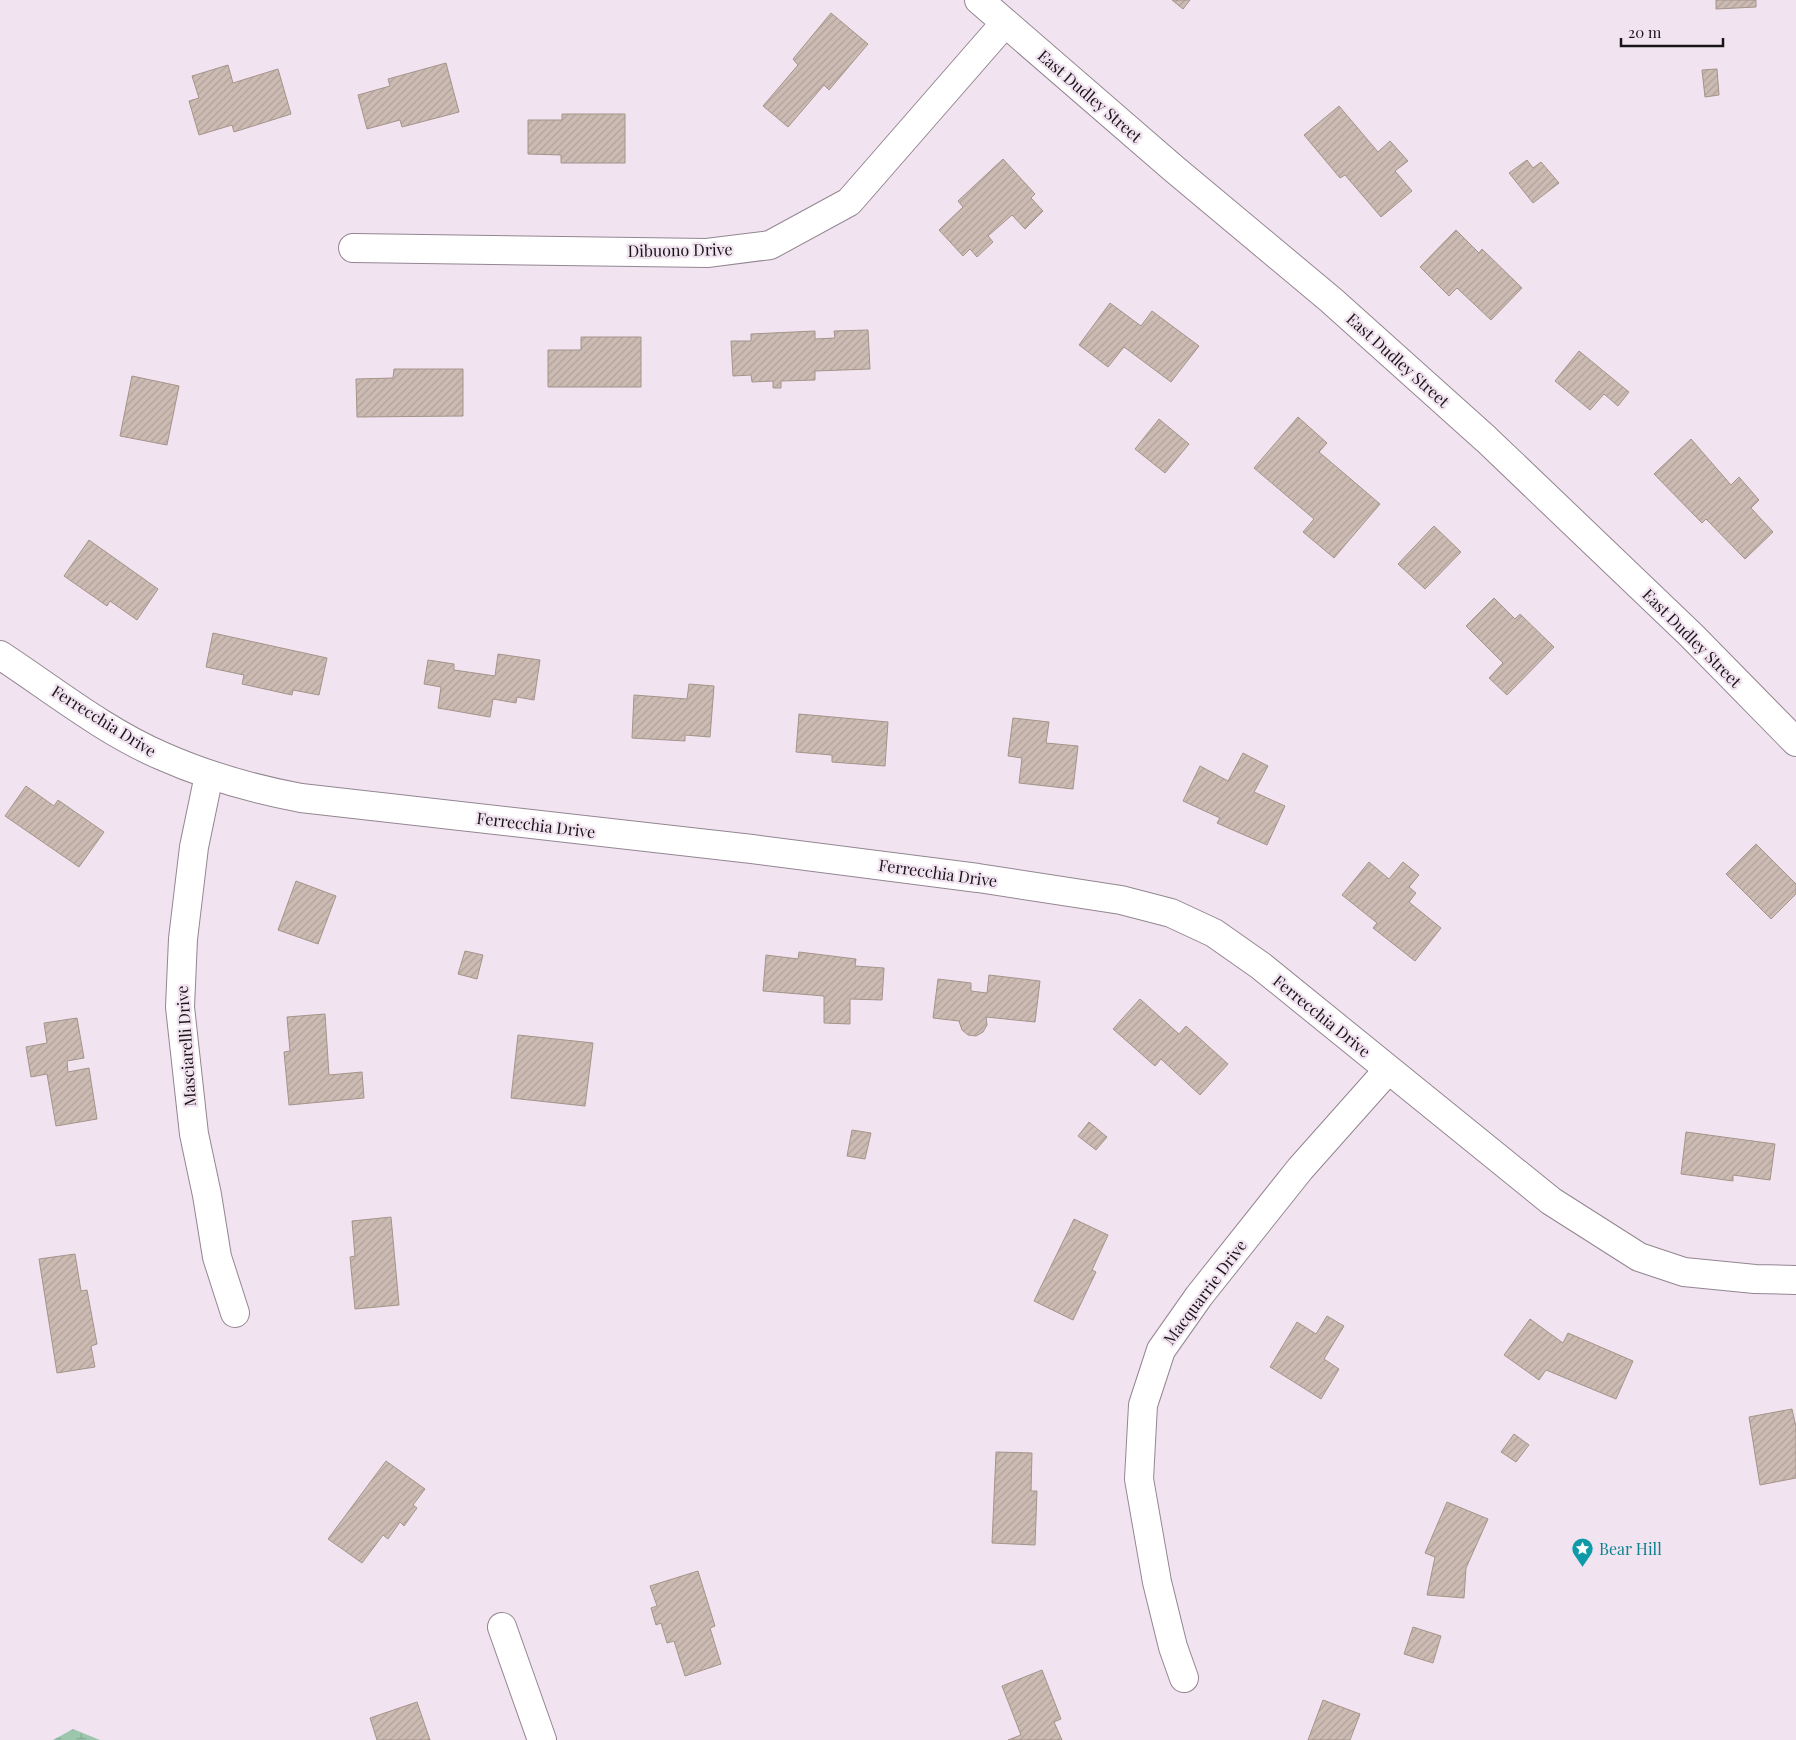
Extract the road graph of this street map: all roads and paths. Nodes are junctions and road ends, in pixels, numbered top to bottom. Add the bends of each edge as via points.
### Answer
1 (979, 0) edge
2 (1005, 23) junction
3 (353, 248) dead end
4 (0, 655) edge
5 (1796, 742) edge
6 (208, 775) junction
7 (1388, 1070) junction
8 (1796, 1280) edge
9 (235, 1313) dead end
10 (502, 1627) dead end
11 (1184, 1678) dead end
12 (542, 1740) edge

1 - 2 street, East Dudley Street
2 - 3 street, Dibuono Drive via 849,202 770,245 708,253
2 - 5 street, East Dudley Street via 1332,300 1486,439 1691,635
4 - 6 street, Ferrecchia Drive via 108,727 161,756
6 - 7 street, Ferrecchia Drive via 248,788 301,798 762,850 969,876 1121,900 1170,914 1214,933 1261,966
6 - 9 street, Masciarelli Drive via 194,847 183,939 180,1007 194,1134 216,1257
7 - 8 street, Ferrecchia Drive via 1551,1202 1639,1257 1684,1272
7 - 11 street, Macquarrie Drive via 1300,1168 1199,1296 1161,1350 1143,1405 1139,1480 1157,1582
10 - 12 street

